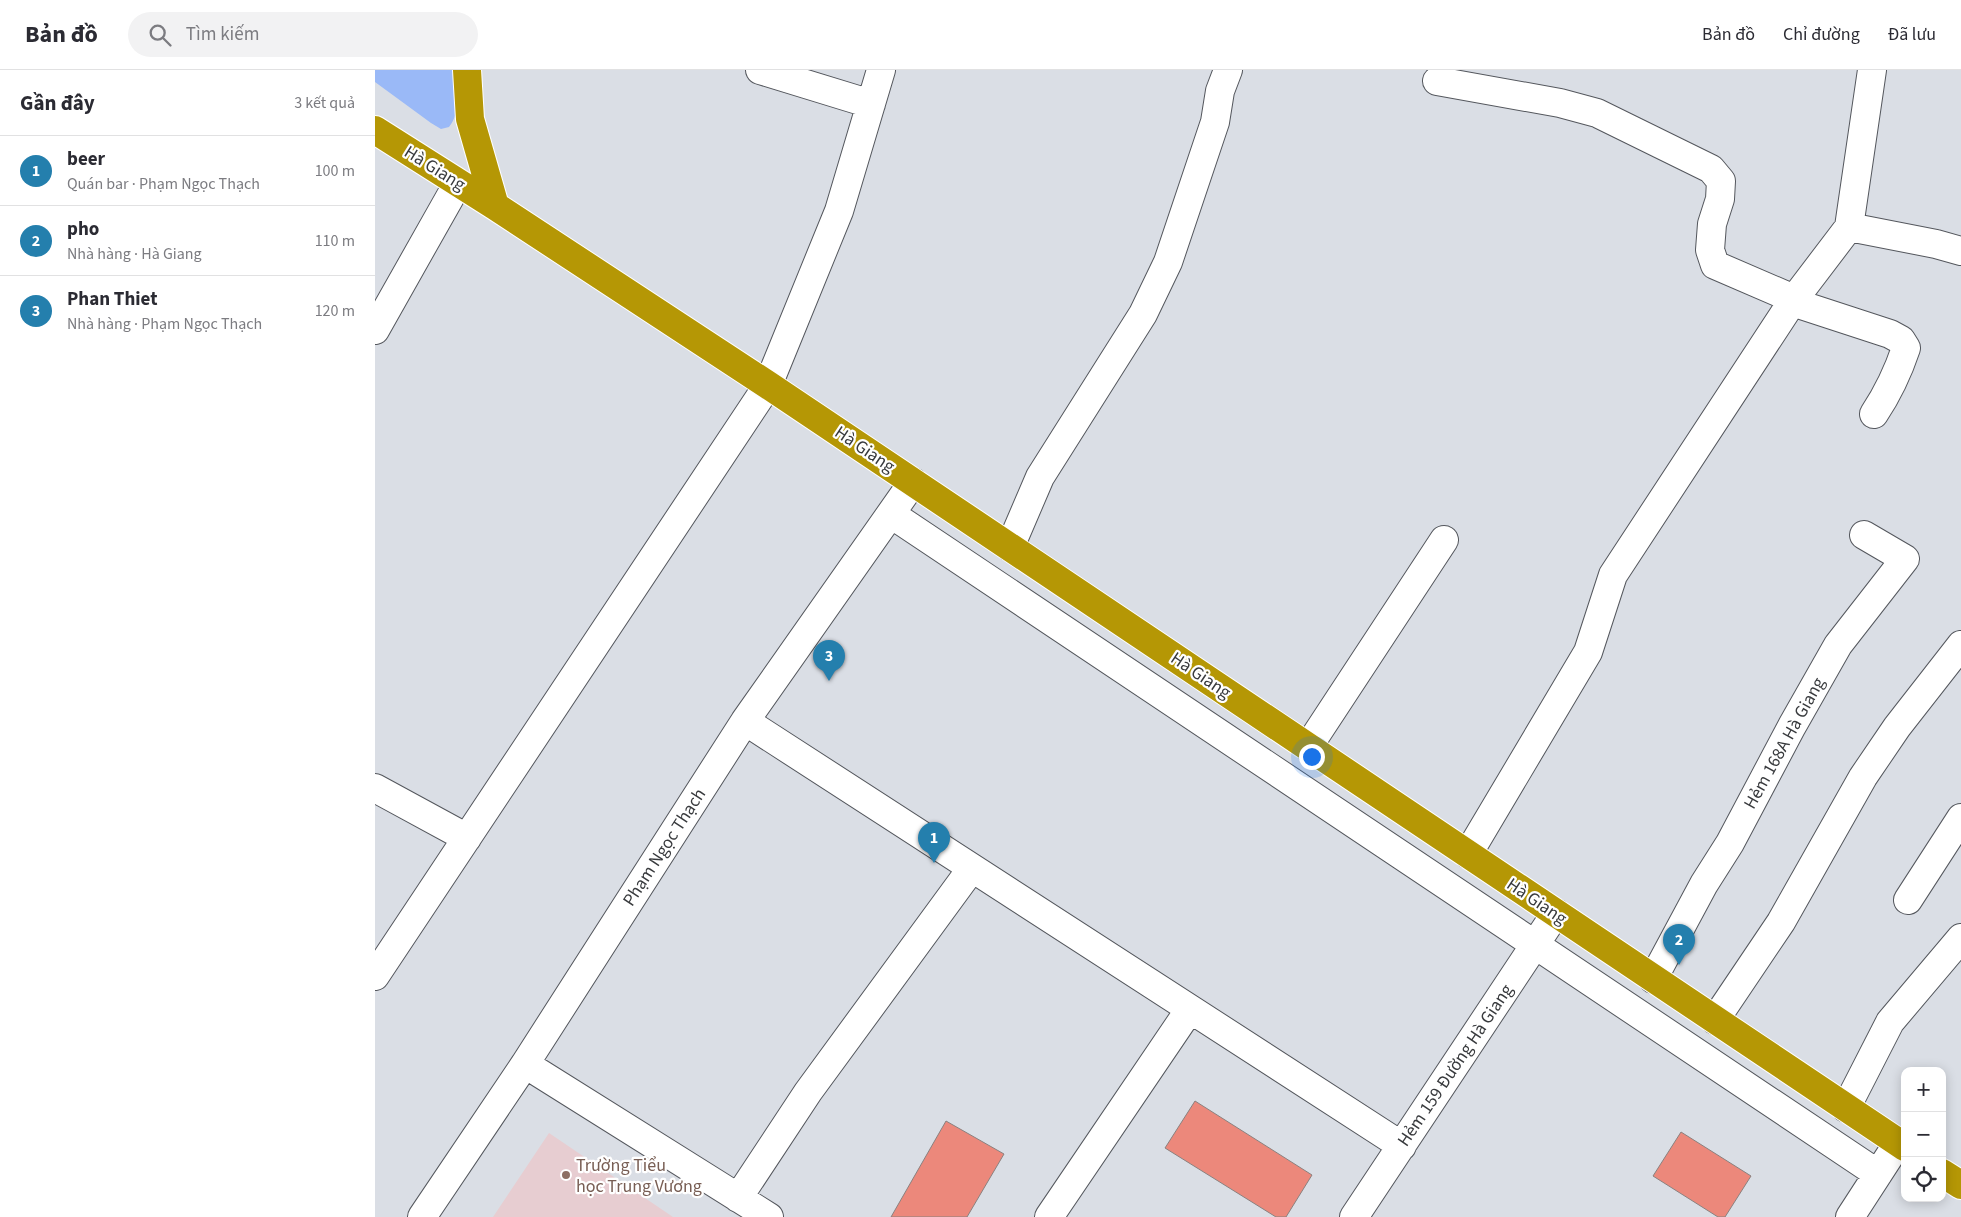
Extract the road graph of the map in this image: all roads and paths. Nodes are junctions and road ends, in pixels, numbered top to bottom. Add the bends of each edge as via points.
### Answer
1 (467, 70) edge
2 (760, 70) edge
3 (881, 70) edge
4 (1228, 70) edge
5 (1871, 70) edge
6 (1437, 81) dead end
7 (871, 104) junction
8 (375, 130) edge
9 (459, 183) junction
10 (495, 206) junction
11 (1849, 227) junction
12 (1961, 252) edge
13 (1793, 300) junction
14 (375, 330) edge
15 (769, 385) junction
16 (1874, 414) dead end
17 (913, 482) junction
18 (891, 514) junction
19 (1864, 535) dead end
20 (1444, 540) dead end
21 (1009, 547) junction
22 (1961, 645) edge
23 (745, 721) junction
24 (1308, 747) junction
25 (375, 788) edge
26 (1961, 818) edge
27 (467, 838) junction
28 (1468, 854) junction
29 (972, 868) junction
30 (1908, 900) dead end
31 (1556, 914) junction
32 (1961, 938) edge
33 (1535, 946) junction
34 (375, 976) edge
35 (1653, 978) junction
36 (1190, 1009) junction
37 (1715, 1020) junction
38 (525, 1064) junction
39 (1846, 1108) junction
40 (1901, 1144) edge
41 (1402, 1146) junction
42 (1901, 1146) edge
43 (1878, 1174) junction
44 (1946, 1176) edge
45 (1961, 1185) edge
46 (738, 1198) junction
47 (422, 1217) edge
48 (769, 1217) edge
49 (1049, 1217) edge
50 (1354, 1217) edge
51 (1850, 1217) edge

1 - 10 highway, Hà Giang via 469,119
2 - 7 street
3 - 7 street
4 - 21 street via 1220,91 1215,122 1164,271 1143,314 1040,477
5 - 11 street
6 - 13 street via 1561,103 1597,113 1711,169 1721,181 1710,250 1715,265
7 - 15 street via 839,211
8 - 9 highway, Hà Giang
9 - 10 highway, Hà Giang
9 - 14 street
10 - 15 highway, Hà Giang
11 - 12 street
11 - 13 street
13 - 16 street via 1901,340 1905,348 1900,367
13 - 28 street via 1613,575 1588,652
15 - 17 highway, Hà Giang
15 - 27 street
17 - 18 street, Phạm Ngọc Thạch
17 - 21 highway, Hà Giang
18 - 23 street, Phạm Ngọc Thạch
18 - 33 street
19 - 35 street, Hẻm 168A Hà Giang via 1905,559 1838,645
20 - 24 street
21 - 24 highway, Hà Giang
22 - 37 street via 1897,727 1863,777 1781,922
23 - 29 street
23 - 38 street, Phạm Ngọc Thạch
24 - 28 highway, Hà Giang
25 - 27 street
26 - 30 street
27 - 34 street
28 - 31 highway, Hà Giang
29 - 36 street
29 - 46 street via 808,1092
31 - 33 street, Hẻm 159 Đường Hà Giang
31 - 35 highway, Hà Giang
32 - 39 street via 1890,1022
33 - 41 street, Hẻm 159 Đường Hà Giang
33 - 43 street
35 - 37 highway, Hà Giang
36 - 41 street
36 - 49 street
37 - 39 highway, Hà Giang
38 - 46 street
38 - 47 street, Phạm Ngọc Thạch
39 - 40 highway, Hà Giang
41 - 50 street, Hẻm 159 Đường Hà Giang
42 - 43 street
43 - 51 street
44 - 45 highway
46 - 48 street

